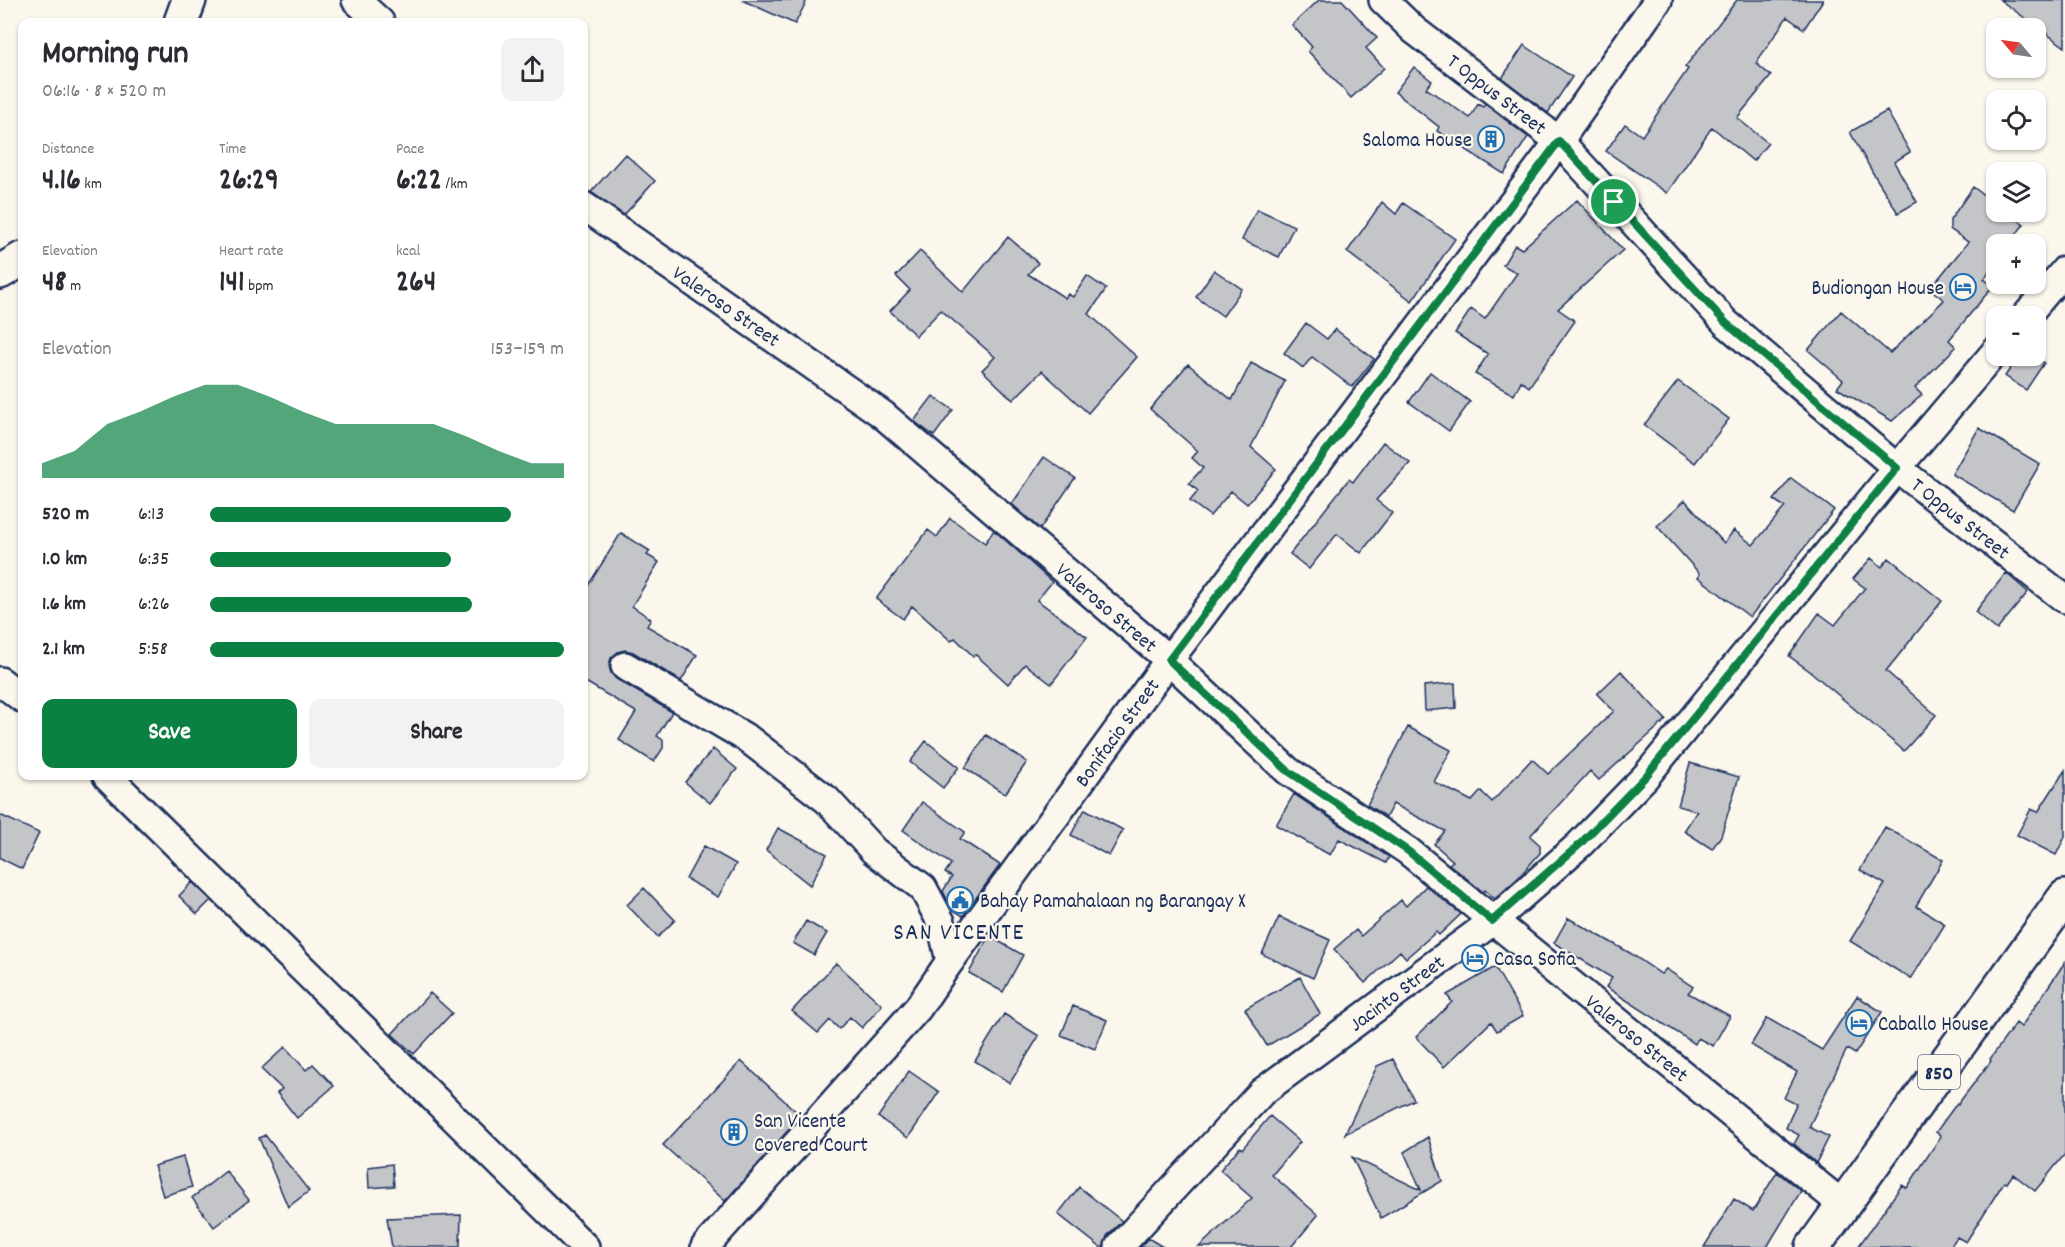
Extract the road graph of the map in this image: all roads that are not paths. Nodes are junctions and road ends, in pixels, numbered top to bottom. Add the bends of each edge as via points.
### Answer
1 (189, 0) edge
2 (357, 0) edge
3 (1383, 0) edge
4 (1658, 0) edge
5 (182, 18) edge
6 (376, 18) edge
7 (1559, 141) junction
8 (588, 209) edge
9 (18, 261) edge
10 (2065, 270) edge
11 (0, 272) edge
12 (2034, 306) edge
13 (1986, 363) edge
14 (1897, 468) junction
15 (2065, 598) edge
16 (1169, 660) junction
17 (624, 666) dead end
18 (0, 681) edge
19 (18, 695) edge
20 (111, 780) edge
21 (2065, 897) edge
22 (1492, 921) junction
23 (950, 961) junction
24 (1843, 1205) junction
25 (585, 1247) edge
26 (705, 1247) edge
27 (1119, 1247) edge
28 (1813, 1247) edge

1 - 5 main road
2 - 6 street
3 - 7 street, T Oppus Street via 1414,30
4 - 7 street, Bonifacio Street
7 - 14 street, T Oppus Street via 1726,323
7 - 16 street, Bonifacio Street
8 - 16 street, Valeroso Street via 882,414
9 - 11 main road
10 - 12 street
13 - 14 street, Jacinto Street
14 - 15 street, T Oppus Street
14 - 22 street, Jacinto Street via 1646,776 1579,845
16 - 22 street, Valeroso Street via 1288,771 1408,851
16 - 23 street, Bonifacio Street
17 - 23 street via 748,739 827,800 874,851 923,888 941,922
18 - 19 street
20 - 25 street
21 - 24 main road, 850
22 - 24 street, Valeroso Street
22 - 27 street, Jacinto Street via 1262,1092
23 - 26 street, Bonifacio Street via 918,1008
24 - 28 main road, 850

